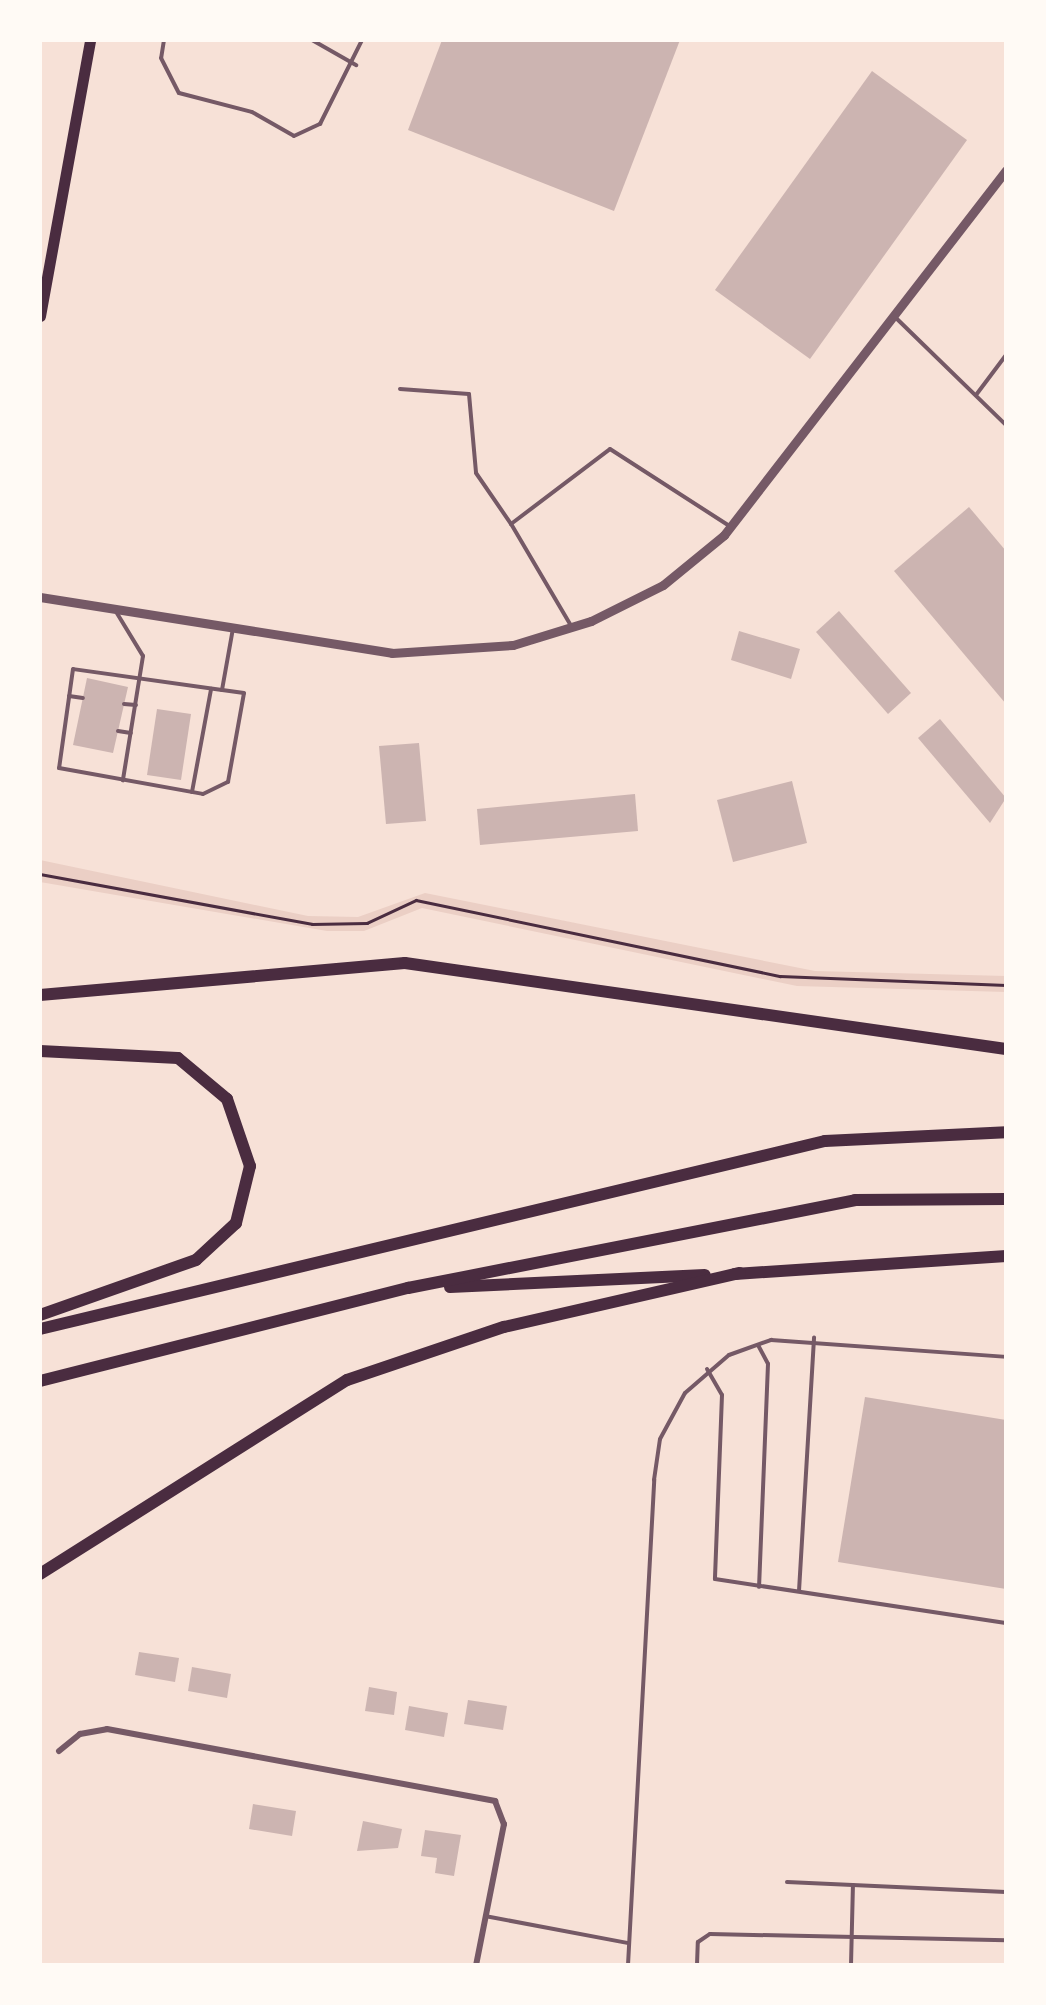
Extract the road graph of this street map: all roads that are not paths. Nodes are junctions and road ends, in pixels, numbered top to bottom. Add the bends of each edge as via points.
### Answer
1 (90, 40) edge
2 (164, 40) edge
3 (312, 40) edge
4 (362, 40) edge
5 (356, 66) junction
6 (1006, 170) edge
7 (40, 316) edge
8 (895, 318) junction
9 (1006, 354) edge
10 (400, 389) dead end
11 (975, 396) junction
12 (1006, 425) edge
13 (511, 524) junction
14 (731, 526) junction
15 (40, 598) edge
16 (114, 609) junction
17 (233, 628) junction
18 (572, 628) junction
19 (142, 678) junction
20 (211, 688) junction
21 (222, 690) junction
22 (69, 696) junction
23 (83, 698) dead end
24 (124, 704) dead end
25 (136, 705) junction
26 (66, 724) junction
27 (77, 726) dead end
28 (118, 731) dead end
29 (131, 733) junction
30 (122, 780) junction
31 (192, 792) junction
32 (40, 995) edge
33 (1006, 1049) edge
34 (40, 1051) edge
35 (1006, 1132) edge
36 (1006, 1199) edge
37 (1006, 1256) edge
38 (740, 1273) junction
39 (408, 1288) junction
40 (40, 1315) edge
41 (40, 1329) edge
42 (814, 1337) junction
43 (758, 1344) junction
44 (1006, 1357) edge
45 (707, 1369) junction
46 (40, 1381) edge
47 (40, 1574) edge
48 (758, 1587) junction
49 (799, 1591) junction
50 (1006, 1622) edge
51 (59, 1751) dead end
52 (787, 1882) dead end
53 (852, 1885) junction
54 (1006, 1892) edge
55 (485, 1916) junction
56 (852, 1936) junction
57 (1006, 1940) edge
58 (628, 1943) junction
59 (476, 1965) edge
60 (628, 1965) edge
61 (697, 1965) edge
62 (851, 1965) edge

1 - 7 main road
2 - 5 lane via 161,58 179,94 309,134
3 - 5 lane
4 - 5 lane
6 - 8 street
8 - 11 lane
8 - 14 street
9 - 11 lane
10 - 13 lane via 469,394 476,473
11 - 12 lane
13 - 14 lane via 610,449
13 - 18 lane
14 - 18 street via 663,585
15 - 16 street
16 - 17 street
16 - 19 lane via 135,632
17 - 18 street via 432,654
17 - 21 lane
19 - 20 lane
19 - 22 lane via 73,669
19 - 25 lane
20 - 21 lane
20 - 31 lane
21 - 31 lane via 244,693 228,782
22 - 23 lane
22 - 26 lane
24 - 25 lane
25 - 29 lane
26 - 27 lane
26 - 30 lane via 59,768
28 - 29 lane
29 - 30 lane
30 - 31 lane
32 - 33 highway via 405,963
34 - 40 highway via 178,1058 228,1099 250,1166 236,1224 208,1251
35 - 41 highway via 825,1141 532,1206
36 - 39 highway via 855,1200
37 - 38 highway
38 - 39 highway
38 - 47 highway via 504,1327 347,1380
39 - 46 highway
42 - 43 lane
42 - 44 lane
42 - 49 lane
43 - 45 lane
43 - 48 lane via 768,1364
45 - 48 lane via 722,1394 714,1579
45 - 58 lane via 660,1439
48 - 49 lane
49 - 50 lane
51 - 55 street via 80,1734 107,1729 495,1800 504,1824
52 - 53 lane
53 - 54 lane
53 - 56 lane
55 - 58 lane
55 - 59 street
56 - 57 lane
56 - 61 lane via 703,1935
56 - 62 lane
58 - 60 lane

